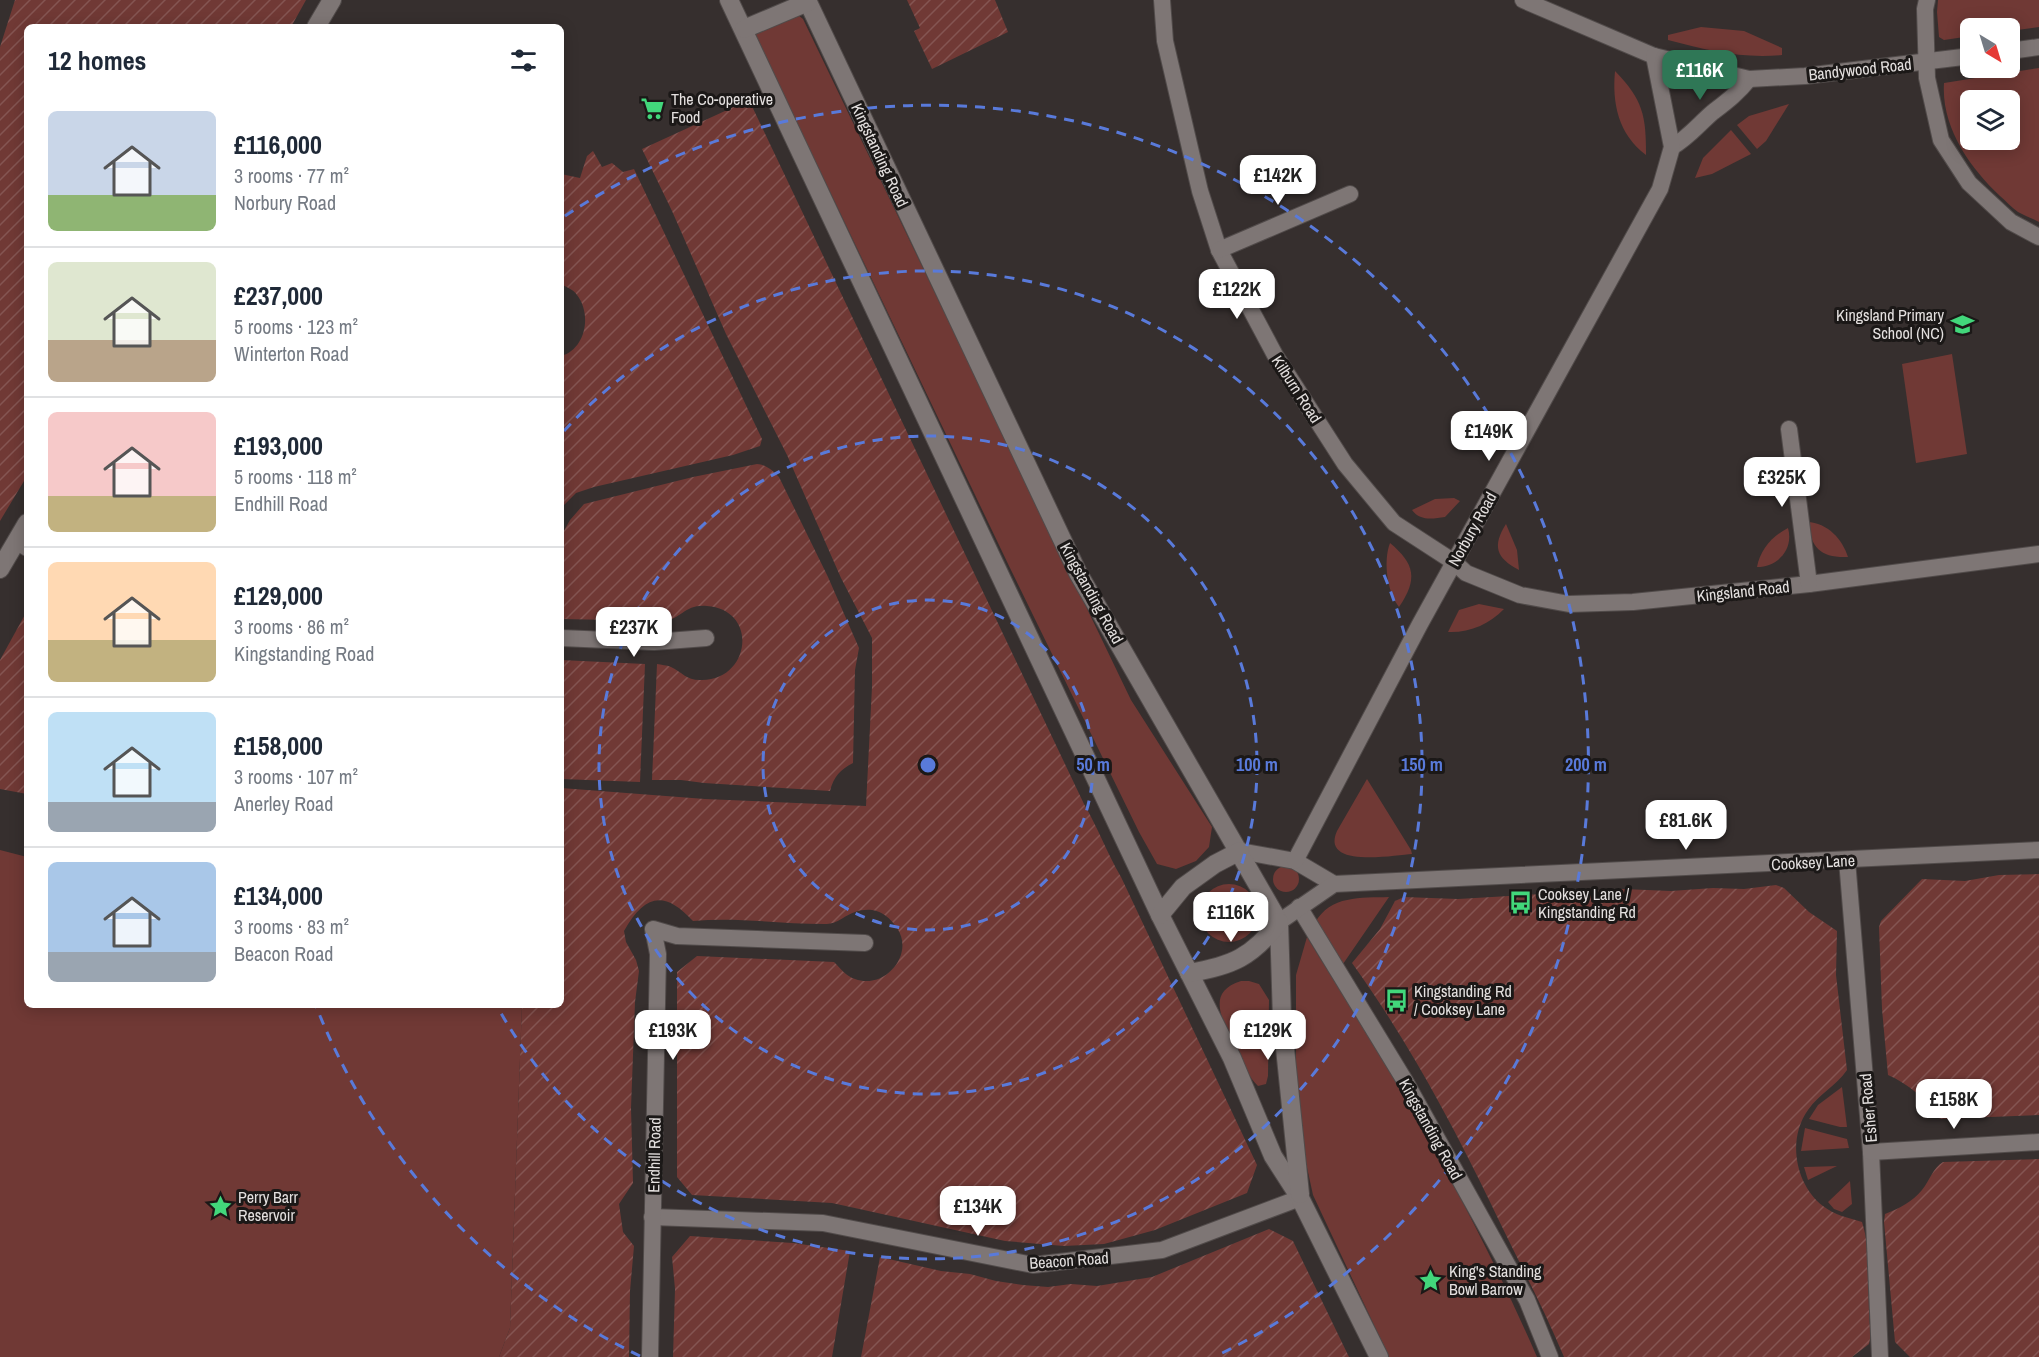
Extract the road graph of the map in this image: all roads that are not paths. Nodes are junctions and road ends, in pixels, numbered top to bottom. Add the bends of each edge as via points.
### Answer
1 (332, 0) edge
2 (729, 0) edge
3 (1162, 0) edge
4 (1523, 0) edge
5 (1927, 0) edge
6 (807, 1) edge
7 (318, 24) edge
8 (744, 29) junction
9 (2039, 47) edge
10 (2020, 50) edge
11 (1654, 56) junction
12 (1960, 58) edge
13 (1928, 62) junction
14 (1749, 80) junction
15 (1672, 147) junction
16 (1350, 194) dead end
17 (2039, 237) edge
18 (1219, 250) junction
19 (1789, 429) dead end
20 (22, 545) edge
21 (2039, 554) edge
22 (1454, 562) junction
23 (0, 569) edge
24 (1809, 584) junction
25 (564, 638) edge
26 (706, 638) dead end
27 (2039, 850) edge
28 (1240, 851) junction
29 (1847, 860) junction
30 (1295, 861) junction
31 (1335, 884) junction
32 (1299, 907) junction
33 (1160, 915) junction
34 (1279, 922) junction
35 (865, 943) dead end
36 (1189, 973) junction
37 (2039, 1142) edge
38 (1871, 1152) junction
39 (1300, 1198) junction
40 (652, 1217) junction
41 (650, 1357) edge
42 (1379, 1357) edge
43 (1550, 1357) edge
44 (1880, 1357) edge

1 - 7 main road
2 - 8 main road, Kingstanding Road
3 - 18 street, Kilburn Road via 1165,41 1200,191
4 - 11 street, Bandywood Road
5 - 13 street
6 - 8 main road, Kingstanding Road
6 - 28 main road, Kingstanding Road via 1078,573
8 - 33 main road, Kingstanding Road
9 - 10 street
11 - 14 street, Bandywood Road
11 - 15 street, Norbury Road
12 - 13 street, Bandywood Road
13 - 14 street, Bandywood Road
13 - 17 street via 1927,78 1941,140 1969,183 2011,222
14 - 15 street
15 - 22 street, Norbury Road via 1660,189
16 - 18 street
18 - 22 street, Kilburn Road via 1275,355 1345,464 1394,522
19 - 24 street
20 - 23 main road
21 - 24 street, Kingsland Road
22 - 24 street, Kingsland Road via 1466,573 1520,595 1569,604 1633,602
22 - 30 street, Norbury Road
25 - 26 street via 654,642
27 - 29 street, Cooksey Lane
28 - 30 street
28 - 33 main road via 1183,887
28 - 34 main road, Kingstanding Road
29 - 31 street, Cooksey Lane
29 - 38 street, Esher Road
30 - 31 street
31 - 32 street, Cooksey Lane
32 - 34 street, Cooksey Lane
32 - 43 street, Kingstanding Road via 1405,1081 1527,1300
33 - 36 main road, Kingstanding Road
34 - 36 main road via 1263,942 1242,958
34 - 39 main road, Kingstanding Road via 1282,1019
35 - 40 street, Endhill Road via 677,936 658,954
36 - 39 main road, Kingstanding Road via 1232,1058 1273,1156
37 - 38 street
38 - 44 street, Esher Road
39 - 40 street, Beacon Road via 1162,1250 1033,1265 823,1223
39 - 42 main road, Kingstanding Road
40 - 41 street, Endhill Road

